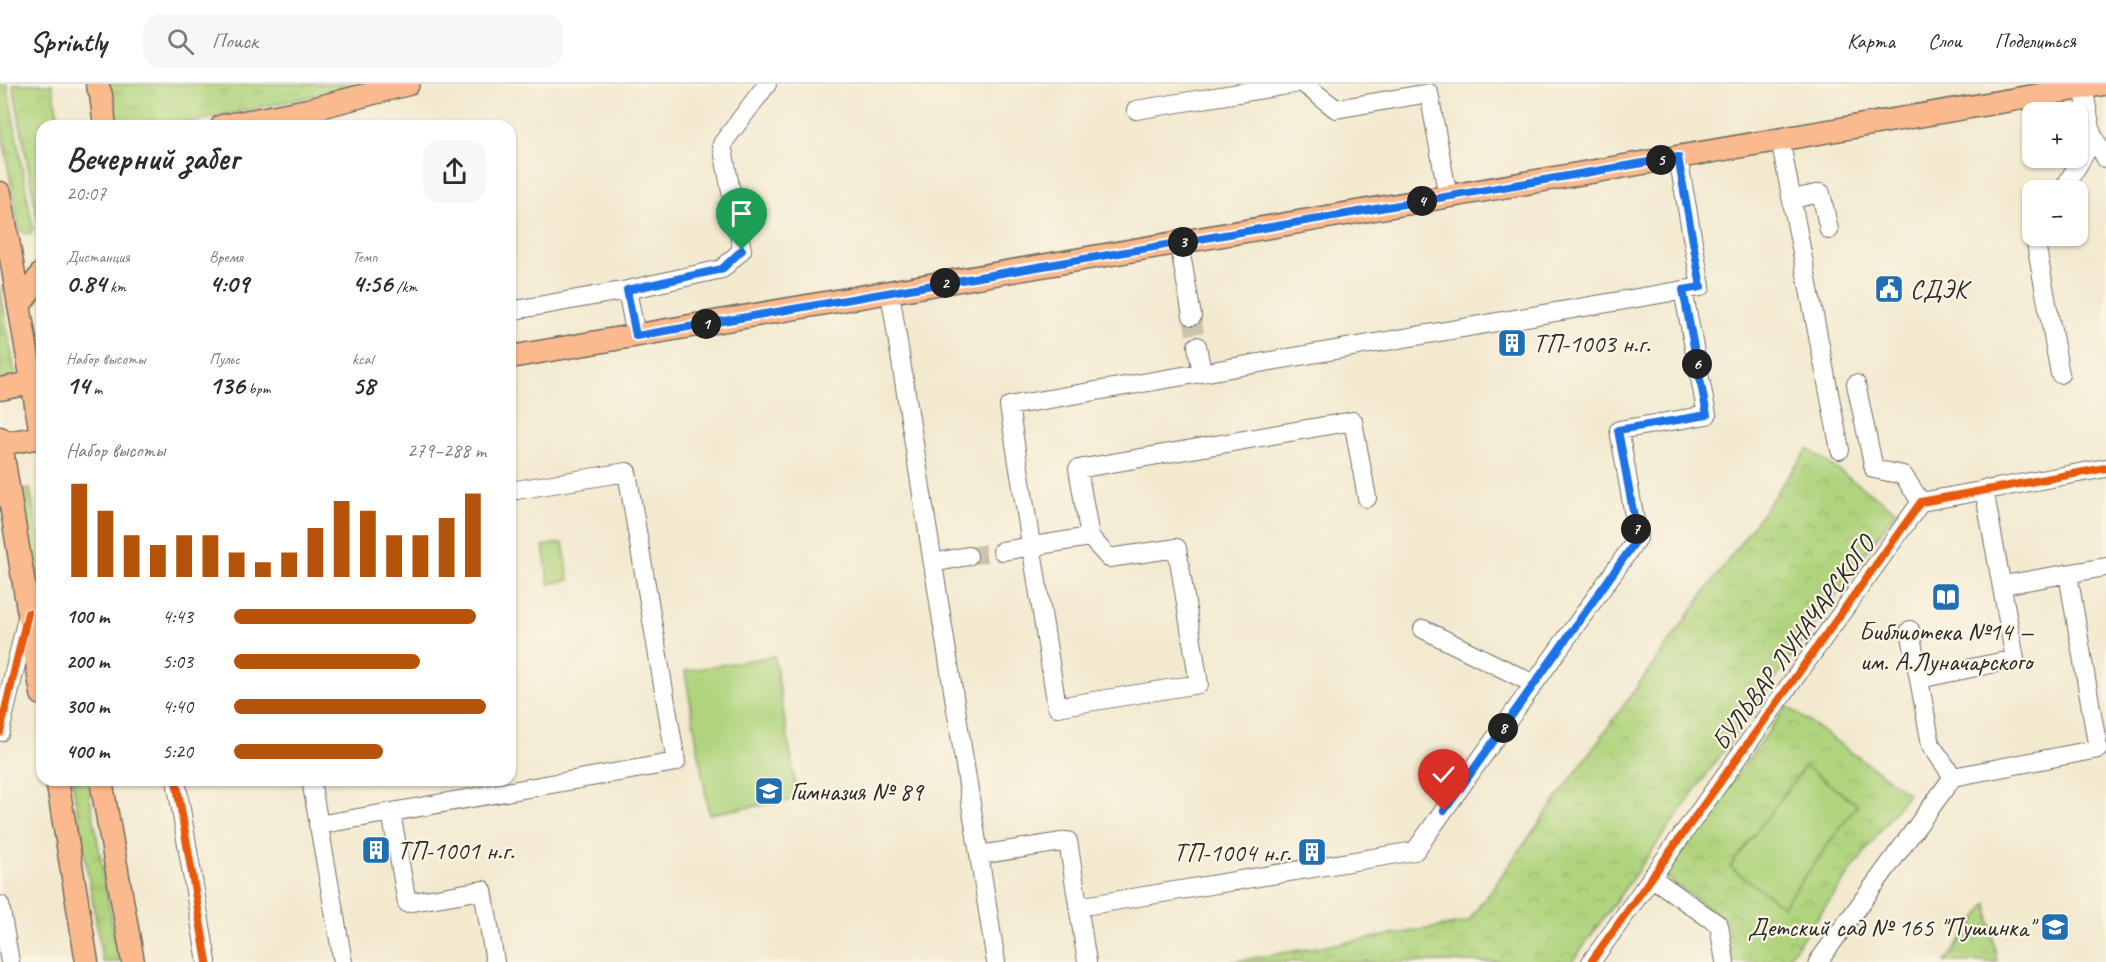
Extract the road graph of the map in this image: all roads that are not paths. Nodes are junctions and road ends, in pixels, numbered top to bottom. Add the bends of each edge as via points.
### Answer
1 (97, 84) edge
2 (408, 84) edge
3 (767, 84) edge
4 (1294, 84) edge
5 (1304, 84) edge
6 (2090, 86) edge
7 (1136, 110) dead end
8 (104, 120) edge
9 (254, 120) edge
10 (2091, 132) junction
11 (1780, 140) junction
12 (1678, 157) junction
13 (2106, 159) edge
14 (2068, 180) edge
15 (0, 193) edge
16 (1448, 196) junction
17 (1792, 198) junction
18 (1829, 230) dead end
19 (1179, 243) junction
20 (2036, 246) edge
21 (36, 282) edge
22 (627, 290) junction
23 (1683, 290) junction
24 (890, 292) junction
25 (19, 306) junction
26 (516, 310) edge
27 (1192, 316) tunnel mouth
28 (636, 336) junction
29 (1197, 346) tunnel mouth
30 (516, 356) edge
31 (1202, 373) junction
32 (2060, 374) dead end
33 (32, 383) junction
34 (1856, 384) dead end
35 (0, 389) edge
36 (36, 405) edge
37 (36, 439) edge
38 (0, 442) edge
39 (1840, 450) dead end
40 (2106, 468) edge
41 (1984, 489) junction
42 (516, 490) edge
43 (1367, 498) dead end
44 (1921, 501) junction
45 (1089, 537) junction
46 (1031, 546) junction
47 (1002, 551) tunnel mouth
48 (968, 556) tunnel mouth
49 (933, 563) junction
50 (2106, 567) edge
51 (2068, 574) junction
52 (2003, 585) junction
53 (28, 613) junction
54 (1423, 629) dead end
55 (1910, 630) dead end
56 (36, 659) edge
57 (1919, 679) junction
58 (1534, 684) junction
59 (0, 732) edge
60 (1953, 777) junction
61 (58, 786) edge
62 (102, 786) edge
63 (177, 786) edge
64 (312, 786) edge
65 (391, 812) junction
66 (318, 825) junction
67 (979, 855) junction
68 (1651, 877) junction
69 (0, 905) edge
70 (1078, 907) junction
71 (6, 958) edge
72 (87, 962) edge
73 (133, 962) edge
74 (207, 962) edge
75 (343, 962) edge
76 (495, 962) edge
77 (996, 962) edge
78 (1087, 962) edge
79 (1591, 962) edge
80 (1725, 962) edge
81 (1818, 962) edge

1 - 8 main road
2 - 9 main road
3 - 22 street via 722,144 742,250 722,269
4 - 7 street
5 - 16 street via 1336,109 1429,93
6 - 10 street
6 - 11 main road
10 - 13 street
10 - 14 street via 2092,140
11 - 12 main road
11 - 17 street
12 - 16 main road
12 - 23 street via 1701,287
15 - 25 main road
16 - 19 main road
17 - 18 street via 1821,193
17 - 39 street
19 - 24 main road
19 - 27 street
20 - 32 street
21 - 25 main road
22 - 26 street
22 - 28 street
23 - 31 street
23 - 58 street via 1707,415 1618,430 1638,538
24 - 28 main road
24 - 49 street
25 - 33 main road
28 - 30 main road
29 - 31 street
31 - 46 street via 1009,406
33 - 35 main road
33 - 36 main road
34 - 44 street via 1874,469 1903,475
37 - 38 main road
38 - 53 main road
40 - 41 street
41 - 44 street
41 - 52 street
42 - 65 street via 627,472 676,762
43 - 45 street via 1353,421 1078,469
44 - 68 street, БУЛЬВАР ЛУНАЧАРСКОГО
45 - 46 street
45 - 46 street via 1109,558 1177,548 1199,684 1057,707
46 - 47 street
48 - 49 street
49 - 67 street
50 - 51 street
51 - 52 street
51 - 60 street via 2098,749
52 - 57 street via 2015,659
53 - 56 main road
53 - 59 street
54 - 58 street
55 - 57 street
57 - 60 street via 1931,745
58 - 70 street via 1415,851
60 - 81 street
61 - 72 main road
62 - 73 main road
63 - 74 street
64 - 66 street
65 - 66 street
65 - 76 street via 406,903 483,890
66 - 75 street
67 - 70 street via 1068,841
67 - 77 street
68 - 79 street, БУЛЬВАР ЛУНАЧАРСКОГО
68 - 80 street via 1719,925
69 - 71 street
70 - 78 street

